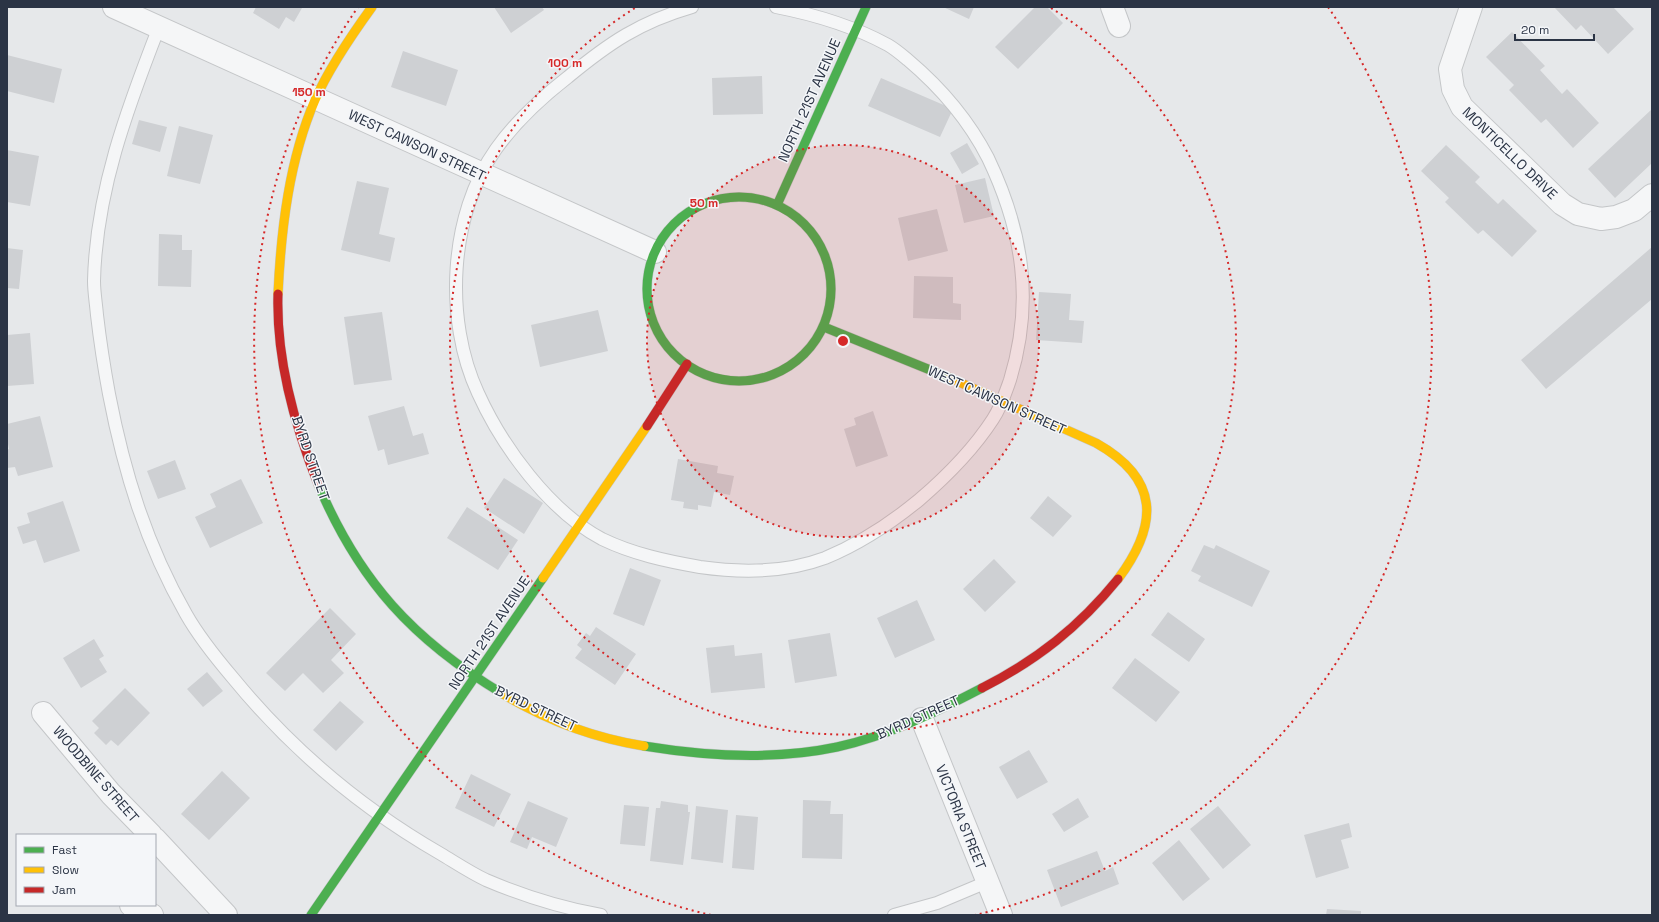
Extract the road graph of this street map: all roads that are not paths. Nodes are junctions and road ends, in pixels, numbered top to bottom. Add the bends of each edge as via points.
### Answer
1 (114, 7) edge
2 (372, 7) edge
3 (692, 7) edge
4 (776, 7) edge
5 (866, 7) edge
6 (1471, 7) edge
7 (159, 27) junction
8 (856, 30) junction
9 (316, 98) junction
10 (481, 174) junction
11 (1652, 195) edge
12 (777, 205) junction
13 (655, 252) junction
14 (824, 328) junction
15 (687, 364) junction
16 (1003, 401) junction
17 (1148, 501) joint
18 (580, 525) junction
19 (475, 677) junction
20 (43, 713) dead end
21 (922, 719) junction
22 (379, 816) junction
23 (150, 834) edge
24 (156, 841) edge
25 (987, 882) junction
26 (134, 906) edge
27 (152, 915) edge
28 (226, 915) edge
29 (311, 915) edge
30 (601, 915) edge
31 (894, 915) edge
32 (1001, 915) edge

1 - 7 street, WEST CAWSON STREET
2 - 9 street, BYRD STREET via 354,31
3 - 10 lane via 634,28 597,53 542,98 517,124
4 - 8 lane
5 - 8 street, NORTH 21ST AVENUE
6 - 11 street, MONTICELLO DRIVE via 1450,69 1453,89 1462,107 1562,204 1578,214 1601,219 1616,217 1634,210
7 - 9 street, WEST CAWSON STREET
7 - 22 lane via 130,102 114,153 100,221 94,282 102,359 117,436 138,510 155,553 187,615 212,653 266,717 320,770
8 - 12 street, NORTH 21ST AVENUE
8 - 16 lane via 891,46 920,70 953,105 981,144 1001,186 1016,231 1022,267 1022,313 1016,358
9 - 10 street, WEST CAWSON STREET
9 - 19 street, BYRD STREET via 298,149 286,202 279,275 279,325 287,385 303,445 318,486 341,534 370,578 409,623 442,653
10 - 13 street, WEST CAWSON STREET
10 - 18 lane via 467,212 458,254 458,323 470,377 490,419 516,460 548,496
12 - 13 street via 754,198 730,198 706,204 685,215 668,232
12 - 14 street via 798,218 814,235 826,257 831,280 831,304
13 - 15 street via 649,272 647,293 651,314 659,333 671,350
14 - 15 street via 811,347 795,363 775,374 753,380 729,380 707,375
14 - 16 street, WEST CAWSON STREET
15 - 18 street, NORTH 21ST AVENUE
16 - 17 street, WEST CAWSON STREET via 1107,450 1125,462 1139,480
16 - 18 lane via 994,419 966,456 940,482 902,513 868,536 825,558 791,568 762,571 717,570 674,562 632,552
17 - 21 street, BYRD STREET via 1146,530 1136,552 1116,581 1081,620 1041,653 989,685
18 - 19 street, NORTH 21ST AVENUE
19 - 21 street, BYRD STREET via 514,701 564,724 615,740 678,751 751,755 832,748 882,735
19 - 22 street, NORTH 21ST AVENUE
20 - 23 street, WOODBINE STREET via 111,794
21 - 25 street, VICTORIA STREET
22 - 29 street, NORTH 21ST AVENUE
22 - 30 lane via 484,879 522,893
24 - 28 street
25 - 31 lane via 937,903
25 - 32 street, VICTORIA STREET
26 - 27 street

